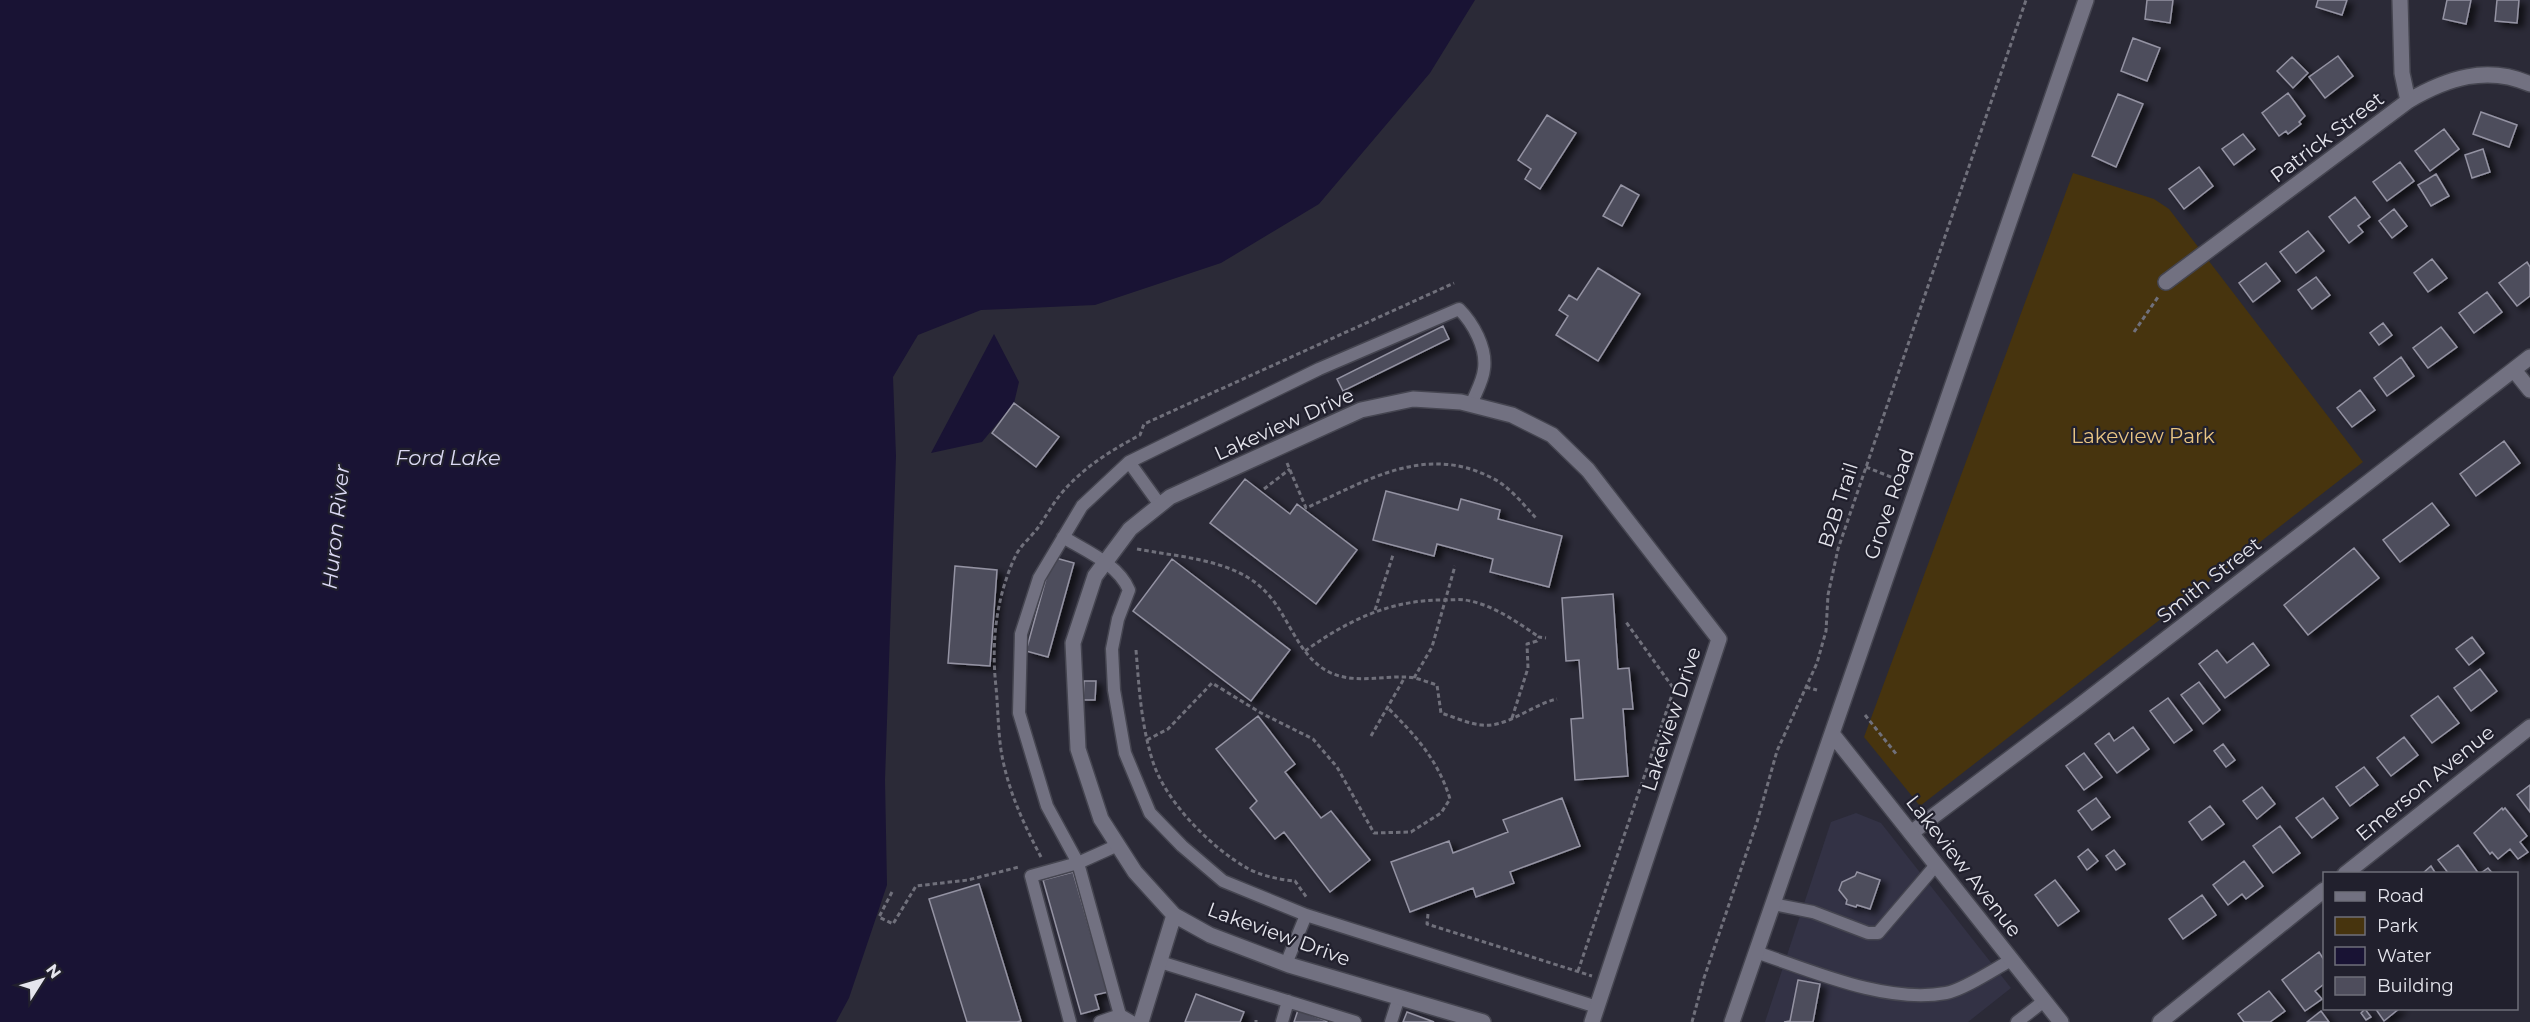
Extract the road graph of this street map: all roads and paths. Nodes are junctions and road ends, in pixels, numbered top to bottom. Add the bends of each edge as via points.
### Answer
1 (2026, 0) edge
2 (2086, 0) edge
3 (2400, 0) edge
4 (2530, 84) edge
5 (2408, 101) junction
6 (2166, 282) joint
7 (2133, 332) dead end
8 (2530, 357) edge
9 (2514, 370) junction
10 (2530, 390) edge
11 (1471, 405) junction
12 (1284, 459) dead end
13 (1129, 462) junction
14 (1866, 467) junction
15 (1290, 469) junction
16 (1890, 477) dead end
17 (1264, 489) dead end
18 (1160, 505) junction
19 (1536, 518) dead end
20 (1063, 537) junction
21 (1117, 547) junction
22 (1393, 555) dead end
23 (1105, 563) junction
24 (1455, 566) dead end
25 (1444, 600) junction
26 (1375, 612) junction
27 (1626, 622) dead end
28 (1539, 637) junction
29 (1546, 638) dead end
30 (1136, 650) dead end
31 (1305, 651) junction
32 (1405, 677) junction
33 (1414, 678) junction
34 (1806, 687) junction
35 (1817, 690) dead end
36 (1557, 699) dead end
37 (1388, 708) junction
38 (1865, 715) dead end
39 (1512, 718) junction
40 (2530, 727) edge
41 (1833, 735) junction
42 (1371, 736) dead end
43 (1148, 740) junction
44 (1896, 755) dead end
45 (1911, 833) junction
46 (1118, 845) junction
47 (1078, 863) junction
48 (1936, 865) junction
49 (2346, 872) edge
50 (2323, 892) edge
51 (1773, 904) junction
52 (1428, 914) dead end
53 (1174, 915) junction
54 (1308, 916) junction
55 (1756, 952) junction
56 (2011, 960) junction
57 (1160, 962) junction
58 (1286, 964) junction
59 (1578, 971) junction
60 (1593, 977) dead end
61 (1399, 997) junction
62 (1288, 1001) junction
63 (2044, 1001) junction
64 (1597, 1007) junction
65 (1120, 1015) junction
66 (1340, 1020) edge
67 (1070, 1022) edge
68 (1100, 1022) edge
69 (1132, 1022) edge
70 (1141, 1022) edge
71 (1282, 1022) edge
72 (1355, 1022) edge
73 (1391, 1022) edge
74 (1483, 1022) edge
75 (1592, 1022) edge
76 (1692, 1022) edge
77 (1732, 1022) edge
78 (2017, 1022) edge
79 (2061, 1022) edge
80 (2160, 1022) edge

1 - 14 path, B2B Trail
2 - 41 street, Grove Road
3 - 5 street via 2402,73
4 - 5 street, Patrick Street via 2512,76 2469,75 2430,88
5 - 6 street, Patrick Street
6 - 7 path
8 - 9 street, Smith Street
9 - 10 street
9 - 45 street, Smith Street
11 - 13 lane via 1485,368 1481,345 1459,309 1319,369
11 - 18 street, Lakeview Drive via 1413,399 1361,411
11 - 64 street, Lakeview Drive via 1512,415 1552,435 1588,470 1719,639
12 - 15 path
13 - 18 lane
13 - 20 lane via 1082,506
14 - 16 path
14 - 34 path, B2B Trail via 1838,549 1828,595 1826,630
15 - 17 path
15 - 19 path via 1306,508 1391,470 1425,463 1470,469 1493,478
18 - 21 street, Lakeview Drive via 1130,529
20 - 23 lane
20 - 47 lane via 1039,578 1021,634 1019,712 1047,806
21 - 23 street, Lakeview Drive
21 - 31 path via 1218,566 1251,578 1267,592
22 - 26 path
23 - 46 street, Lakeview Drive via 1095,576 1073,643 1078,749 1101,819
23 - 54 lane via 1129,590 1112,649 1114,690 1125,753 1150,813 1222,881
24 - 25 path
25 - 26 path via 1406,602
25 - 28 path via 1465,600 1500,613
25 - 33 path via 1432,647
26 - 31 path via 1334,630
27 - 59 path via 1674,689
28 - 29 path
28 - 39 path via 1527,644 1528,668
30 - 43 path via 1141,712
31 - 32 path via 1317,664 1342,676
32 - 33 path
32 - 37 path
33 - 39 path via 1437,685 1441,713 1482,725
34 - 35 path
34 - 76 path, B2B Trail via 1777,751
36 - 39 path
37 - 42 path
37 - 43 path via 1422,742 1450,799 1441,813 1411,832 1374,833 1337,767 1313,739 1212,683 1168,729
38 - 44 path
40 - 49 street, Emerson Avenue
41 - 45 street, Lakeview Avenue
41 - 51 street, Grove Road
43 - 54 path via 1152,761 1168,792 1194,824 1248,869 1295,881 1313,906
45 - 48 street, Lakeview Avenue
46 - 47 lane
46 - 53 street, Lakeview Drive via 1135,872
47 - 65 lane
47 - 67 lane via 1031,876
48 - 51 lane via 1878,933
48 - 56 street, Lakeview Avenue
50 - 80 street
51 - 55 street, Grove Road
52 - 59 path via 1427,924
53 - 57 street
53 - 58 street, Lakeview Drive via 1210,935
54 - 58 lane
54 - 64 lane
55 - 56 lane via 1874,989 1916,996 1948,993
55 - 77 street, Grove Road
56 - 63 street, Lakeview Avenue
57 - 62 lane
57 - 70 street
58 - 61 street, Lakeview Drive
59 - 60 path
61 - 73 lane
61 - 74 street, Lakeview Drive
62 - 66 lane
62 - 71 lane
63 - 78 lane
63 - 79 street, Lakeview Avenue
64 - 75 street, Lakeview Drive
65 - 68 lane
65 - 69 lane
66 - 72 lane

